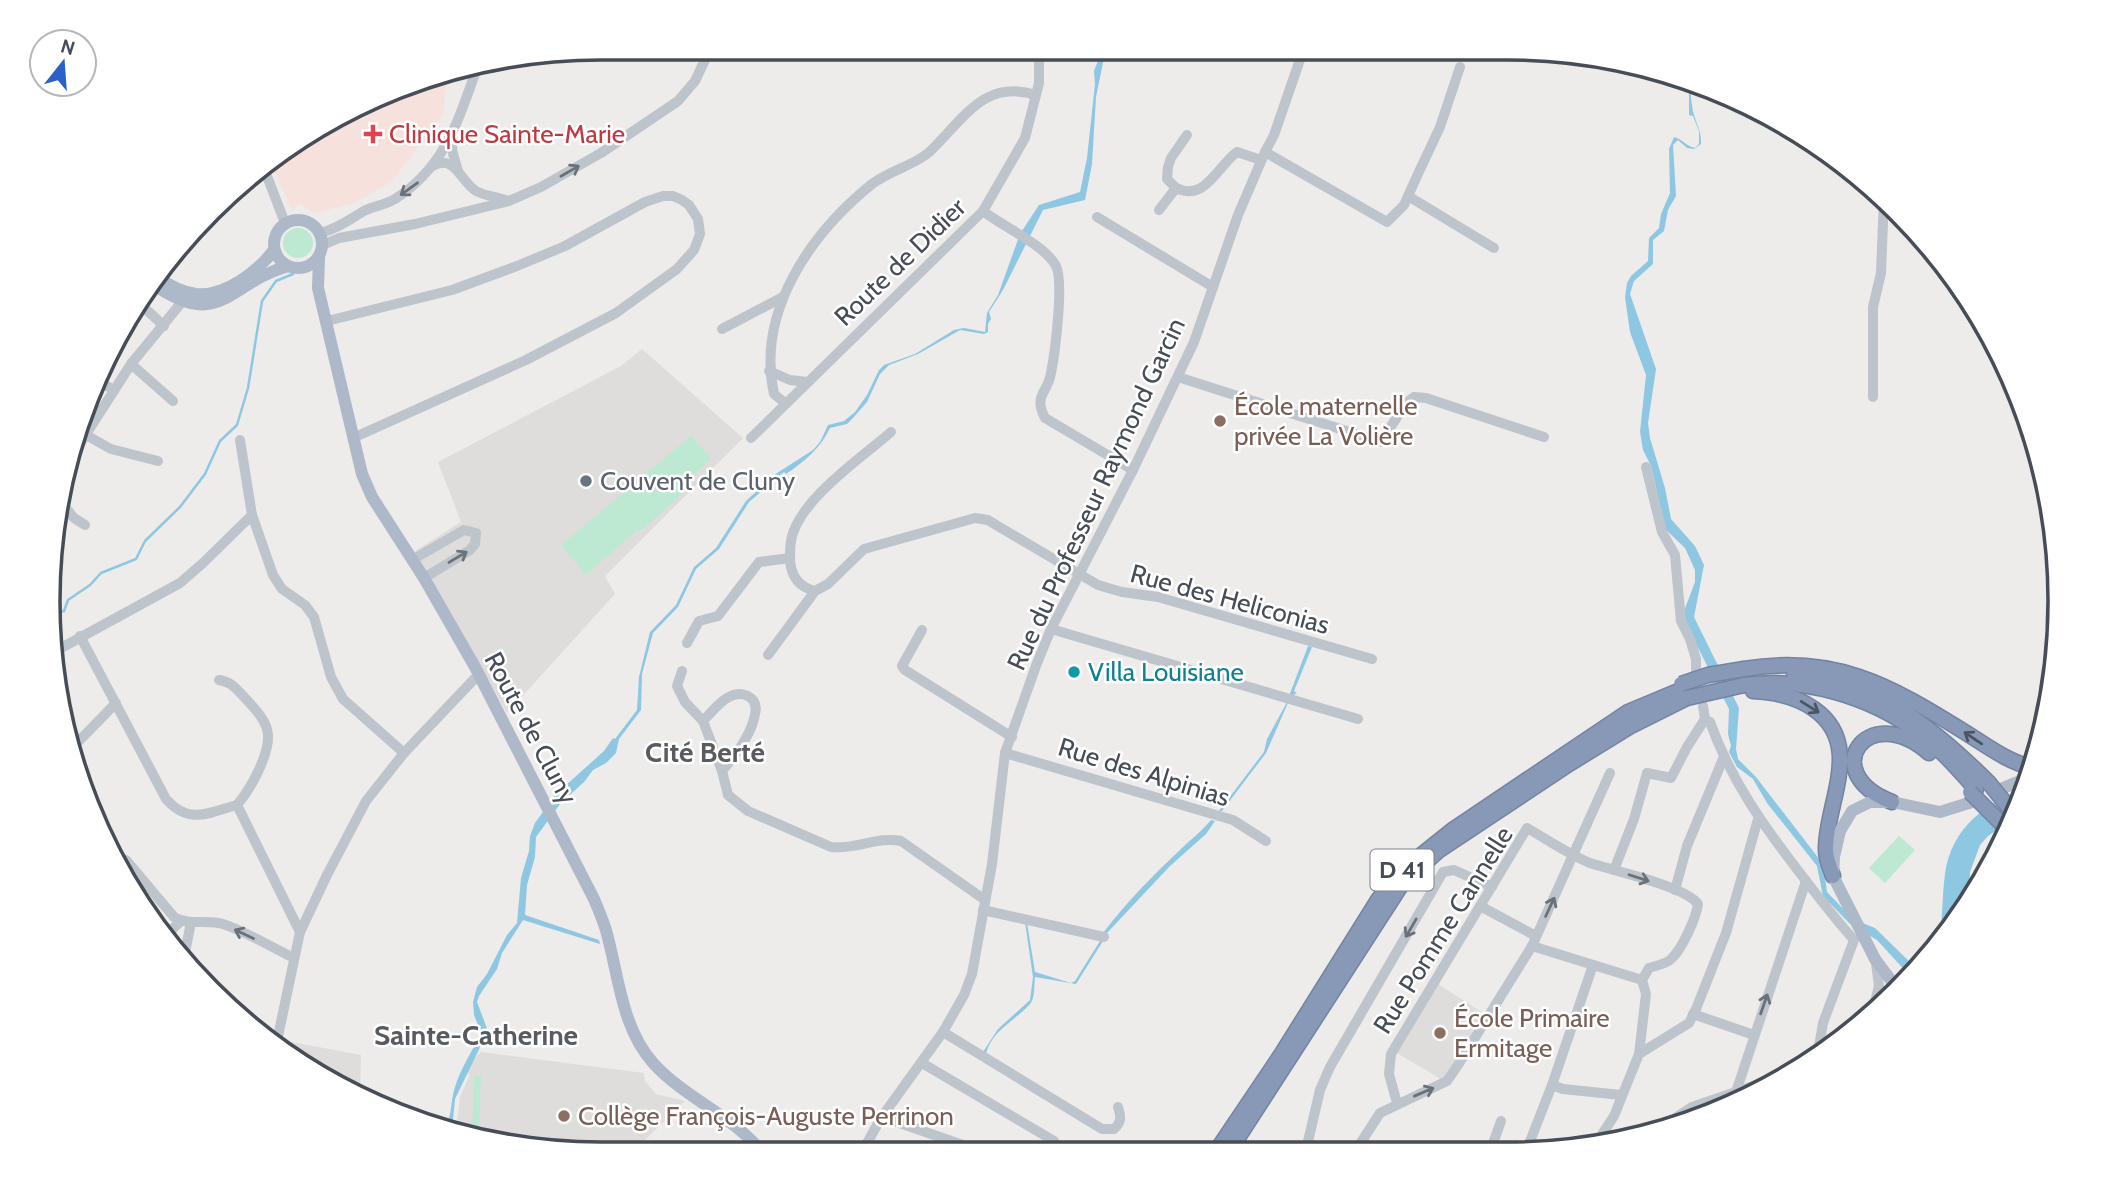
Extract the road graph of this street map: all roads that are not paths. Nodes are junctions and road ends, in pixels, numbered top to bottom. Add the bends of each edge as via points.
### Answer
1 (705, 60) edge
2 (1039, 60) edge
3 (1300, 60) edge
4 (1460, 66) dead end
5 (475, 75) edge
6 (1036, 95) junction
7 (453, 135) junction
8 (1187, 135) dead end
9 (1263, 156) junction
10 (432, 167) junction
11 (458, 171) junction
12 (267, 175) edge
13 (1176, 188) junction
14 (474, 190) junction
15 (1408, 195) junction
16 (509, 201) junction
17 (366, 210) junction
18 (1160, 210) dead end
19 (471, 211) junction
20 (983, 211) junction
21 (1883, 212) edge
22 (1097, 218) dead end
23 (285, 223) junction
24 (372, 233) junction
25 (321, 245) junction
26 (1494, 248) dead end
27 (274, 250) junction
28 (294, 267) junction
29 (164, 282) edge
30 (1213, 286) junction
31 (160, 287) edge
32 (318, 288) junction
33 (782, 297) junction
34 (187, 300) junction
35 (145, 309) edge
36 (327, 321) junction
37 (164, 326) junction
38 (722, 328) dead end
39 (131, 364) junction
40 (769, 371) junction
41 (1178, 377) junction
42 (807, 382) junction
43 (105, 385) edge
44 (114, 390) junction
45 (1873, 397) dead end
46 (173, 401) dead end
47 (785, 403) junction
48 (891, 432) dead end
49 (86, 435) joint
50 (1544, 437) dead end
51 (353, 438) junction
52 (751, 438) dead end
53 (240, 440) dead end
54 (158, 461) dead end
55 (1646, 467) dead end
56 (1133, 470) junction
57 (67, 510) edge
58 (252, 515) junction
59 (85, 525) dead end
60 (790, 558) junction
61 (412, 560) junction
62 (1079, 575) junction
63 (424, 578) junction
64 (815, 591) junction
65 (1051, 629) junction
66 (922, 630) dead end
67 (80, 636) junction
68 (687, 642) dead end
69 (62, 647) edge
70 (768, 655) dead end
71 (1372, 659) dead end
72 (682, 671) dead end
73 (1696, 673) dead end
74 (478, 675) junction
75 (219, 680) dead end
76 (1744, 680) junction
77 (1689, 696) junction
78 (116, 703) junction
79 (1358, 719) dead end
80 (1705, 719) junction
81 (703, 721) junction
82 (1012, 737) junction
83 (78, 742) edge
84 (404, 753) junction
85 (1005, 753) junction
86 (1723, 759) junction
87 (2023, 765) edge
88 (722, 771) junction
89 (1610, 773) dead end
90 (2018, 780) edge
91 (1982, 791) junction
92 (1892, 802) junction
93 (237, 805) junction
94 (2008, 805) edge
95 (2007, 809) edge
96 (1758, 819) junction
97 (2002, 820) edge
98 (1266, 841) dead end
99 (1574, 855) junction
100 (126, 860) edge
101 (1614, 870) junction
102 (1833, 876) junction
103 (1806, 881) junction
104 (1492, 887) junction
105 (1675, 890) junction
106 (984, 905) junction
107 (1480, 906) junction
108 (186, 921) junction
109 (172, 931) edge
110 (300, 932) junction
111 (1104, 937) dead end
112 (1534, 941) junction
113 (184, 946) edge
114 (1874, 956) junction
115 (294, 958) junction
116 (1593, 965) junction
117 (1643, 980) junction
118 (1891, 981) edge
119 (1878, 994) edge
120 (1693, 1014) junction
121 (943, 1032) junction
122 (278, 1035) edge
123 (1754, 1035) junction
124 (1820, 1041) edge
125 (1639, 1054) junction
126 (930, 1069) junction
127 (1552, 1085) junction
128 (1736, 1091) edge
129 (1621, 1095) junction
130 (1718, 1099) edge
131 (1397, 1104) junction
132 (1118, 1107) dead end
133 (1680, 1113) edge
134 (880, 1118) junction
135 (1501, 1121) dead end
136 (1603, 1133) edge
137 (1054, 1141) dead end
138 (1530, 1141) edge
139 (752, 1142) edge
140 (866, 1142) edge
141 (955, 1142) edge
142 (1222, 1142) edge
143 (1235, 1142) edge
144 (1308, 1142) edge
145 (1361, 1142) edge
146 (1494, 1142) edge

16 -> 1 street via 564,175 678,101
2 - 6 street, Route de Didier
3 - 9 street, Rue du Professeur Raymond Garcin
4 - 15 street via 1440,127
5 - 7 street
6 - 20 street, Route de Didier via 1025,138
6 - 33 street via 1018,89 996,92 975,105 925,156 874,183 832,221 797,267
7 - 10 street
7 - 11 street
8 - 13 street via 1168,167 1167,179
9 - 13 street via 1237,152 1194,193
9 - 15 street via 1387,222
9 - 30 street, Rue du Professeur Raymond Garcin
10 - 11 street via 447,162
10 -> 17 street via 392,201
11 - 14 street
12 - 23 street
13 - 18 street
14 - 16 street
14 - 19 street via 477,199
15 - 26 street
16 - 19 street
17 - 24 street via 360,226
17 - 25 street via 333,229
19 - 24 street
20 - 42 street, Route de Didier
20 - 56 street via 1047,255 1057,267 1060,283 1051,377 1040,398 1045,418
21 - 45 street via 1881,273 1873,307
22 - 30 street
23 - 25 main road via 307,221
23 - 27 main road via 275,234
24 - 25 street
25 - 28 main road via 308,266
25 - 32 main road, Route de Cluny
27 - 28 main road via 279,259
27 - 34 main road via 256,270 226,287
28 - 32 main road, Route de Cluny
28 - 34 main road via 264,275 223,300 209,304
29 - 34 main road
30 - 41 street, Rue du Professeur Raymond Garcin
31 - 34 main road
32 - 36 main road, Route de Cluny
33 - 38 street
33 - 40 street
34 - 37 street
35 - 37 street
36 - 51 main road, Route de Cluny
36 - 51 street via 452,289 517,266 663,196 682,200 698,219 700,234 694,250 677,269 616,313 526,360
37 - 39 street
39 - 44 street
39 - 46 street
40 - 42 street
40 - 47 street via 774,394
41 - 50 street via 1381,442 1414,397
41 - 56 street, Rue du Professeur Raymond Garcin
42 - 47 street, Route de Didier
43 - 44 street
44 - 49 street
47 - 52 street, Route de Didier
48 - 60 street via 811,502 795,528
49 - 54 street via 111,449
51 - 61 main road, Route de Cluny via 372,497
53 - 58 street
55 - 73 street via 1661,532 1675,555 1681,621 1696,659
56 - 62 street, Rue du Professeur Raymond Garcin
57 - 59 street
58 - 67 street via 180,583
58 - 84 street via 273,575 314,617 331,677 343,699
60 - 64 street via 794,578
60 - 68 street via 759,562 718,616 699,621
61 - 63 main road, Route de Cluny
63 -> 61 street via 470,550 476,533 464,530
62 - 64 street, Rue des Heliconias via 988,520 975,518 864,549
62 - 65 street, Rue du Professeur Raymond Garcin
62 - 71 street, Rue des Heliconias via 1122,592 1158,597
63 - 74 main road, Route de Cluny
64 - 70 street, Rue des Heliconias
65 - 79 street
65 - 82 street, Rue du Professeur Raymond Garcin
66 - 82 street via 902,666 905,670
67 - 69 street
67 - 78 street
72 - 81 street via 677,686
74 - 84 street
74 - 139 main road, Route de Cluny via 594,899 636,1040 663,1072
75 - 93 street via 229,681 260,715 268,734 263,759
76 - 77 highway, D 41
87 -> 76 highway via 1994,752 1900,692 1866,678 1800,665 1761,666
76 - 91 highway, D 41 via 1803,675 1846,684 1881,698 1935,732
76 -> 102 highway via 1766,692 1792,697 1819,712 1832,727 1840,759 1826,844
77 - 80 street
77 - 142 highway, D 41 via 1628,712 1454,829 1399,873
77 - 143 highway, D 41 via 1606,741 1438,851 1402,884
78 - 83 street
78 - 93 street via 166,799 178,811 189,816
80 - 86 street
80 - 101 street via 1671,778 1647,773
81 - 88 street
81 - 88 street via 732,695 746,695 755,704 749,732
82 - 85 street, Rue du Professeur Raymond Garcin
84 - 110 street via 366,801
85 - 98 street, Rue des Alpinias via 1233,820
85 - 106 street, Rue du Professeur Raymond Garcin
86 - 96 street
86 - 105 street via 1687,846
88 - 106 street via 728,796 748,811 831,847 844,849 887,838 901,841
89 - 99 street
90 - 91 main road
91 - 92 main road via 1940,812
91 - 92 highway via 1913,741 1889,733 1873,734 1856,753 1856,775 1871,792
91 - 94 highway, bridge
91 - 95 highway, D 41, bridge
91 - 97 highway, bridge
92 - 102 main road via 1870,802 1844,821
93 - 110 street
96 - 103 street
96 - 120 street via 1726,933
99 - 101 street
99 - 104 street, Rue Pomme Cannelle via 1527,828
112 -> 99 street
100 - 108 street via 174,917
101 -> 105 street
102 - 114 main road
123 -> 103 street
103 - 124 street via 1854,940
104 - 107 street, Rue Pomme Cannelle
104 -> 144 street via 1454,870 1443,872 1330,1068
105 - 117 street via 1694,898 1697,911 1670,960 1649,968
106 - 111 street
106 - 121 street, Rue du Professeur Raymond Garcin via 972,974
107 - 112 street
107 - 131 street, Rue Pomme Cannelle via 1391,1054 1389,1074
108 - 109 street
108 - 113 street
115 -> 108 street via 224,925
110 - 115 street
112 - 116 street
131 -> 112 street via 1447,1081
114 - 118 main road
114 - 119 street
115 - 122 street
116 - 117 street
116 - 127 street
117 - 125 street via 1646,995
120 - 123 street
120 - 125 street via 1689,1023
121 - 126 street, Rue du Professeur Raymond Garcin
121 - 132 street via 1102,1129 1118,1125
123 - 128 street
125 - 129 street
126 - 134 street, Rue du Professeur Raymond Garcin
126 - 137 street
127 - 129 street
127 - 138 street
129 - 136 street
130 - 133 street
131 - 145 street via 1380,1113
134 - 140 street, Rue du Professeur Raymond Garcin
134 - 141 street
135 - 146 street

